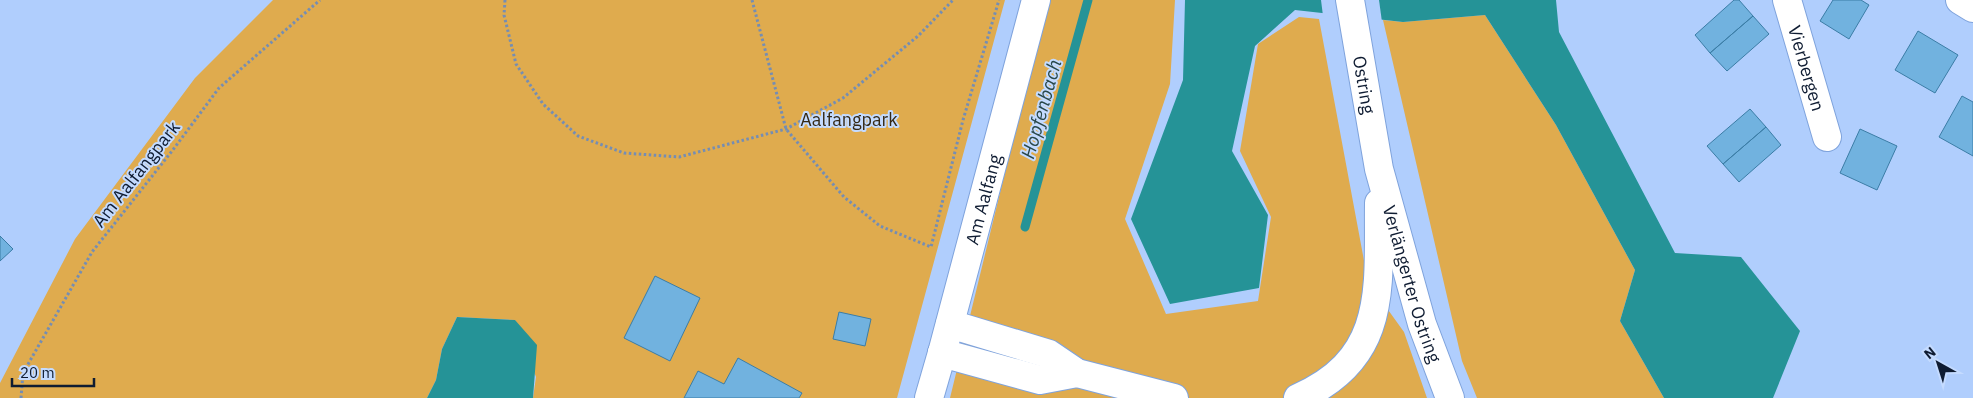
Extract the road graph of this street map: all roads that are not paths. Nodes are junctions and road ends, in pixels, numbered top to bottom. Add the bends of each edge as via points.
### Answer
1 (1036, 0) edge
2 (1350, 0) edge
3 (1787, 0) edge
4 (1960, 0) edge
5 (1973, 8) edge
6 (1827, 137) dead end
7 (1379, 169) junction
8 (950, 324) junction
9 (942, 353) junction
10 (1077, 373) junction
11 (929, 398) edge
12 (1174, 398) edge
13 (1298, 398) edge
14 (1450, 398) edge

1 - 8 main road, Am Aalfang
2 - 7 main road, Ostring
3 - 6 main road, Vierbergen
4 - 5 main road
7 - 13 main road via 1378,293 1370,328 1348,364 1321,387
7 - 14 main road, Verlängerter Ostring via 1422,324
8 - 9 main road, Am Aalfang
8 - 10 main road via 1049,354
9 - 10 main road via 1040,380
9 - 11 main road, Am Aalfang
10 - 12 main road

